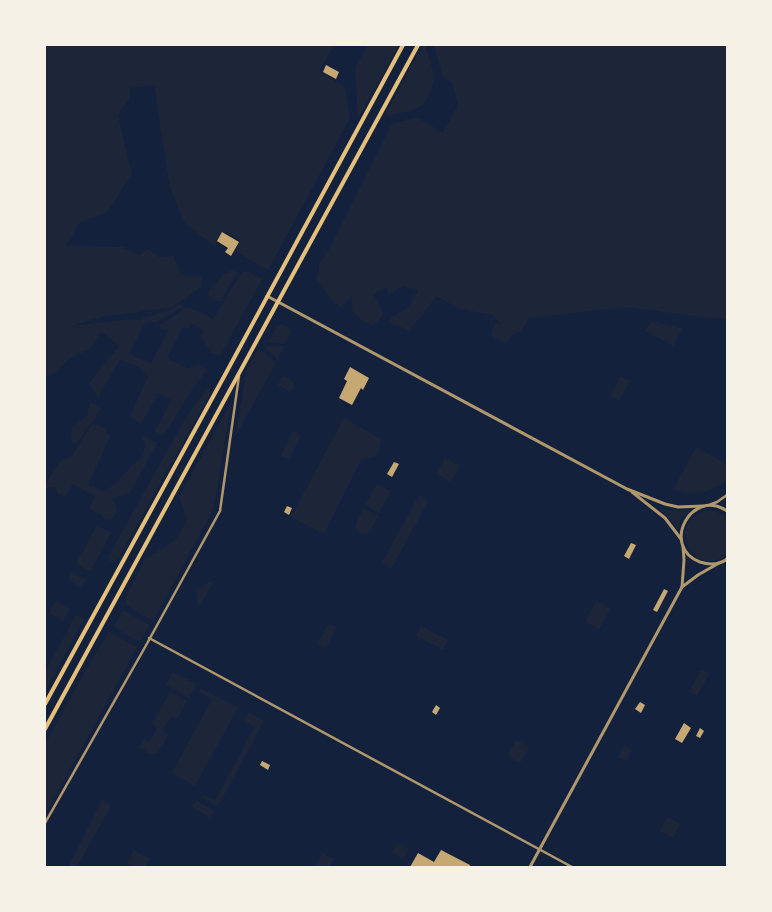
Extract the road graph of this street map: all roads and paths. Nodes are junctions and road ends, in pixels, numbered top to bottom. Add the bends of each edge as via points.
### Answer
1 (403, 45) edge
2 (418, 45) edge
3 (267, 296) junction
4 (277, 302) junction
5 (239, 374) junction
6 (627, 489) junction
7 (727, 494) edge
8 (709, 505) junction
9 (703, 506) junction
10 (727, 511) edge
11 (682, 542) junction
12 (726, 561) edge
13 (719, 563) junction
14 (682, 587) junction
15 (149, 638) junction
16 (45, 704) edge
17 (45, 729) edge
18 (45, 822) edge
19 (540, 849) junction
20 (530, 867) edge
21 (572, 867) edge

1 - 3 main road
2 - 4 main road
3 - 4 street
3 - 16 main road
4 - 5 main road
4 - 6 street
5 - 15 street via 220,511
5 - 17 main road
6 - 9 street via 678,507
6 - 11 street via 665,518
7 - 8 street
8 - 9 street
8 - 10 street
9 - 11 street via 690,513 685,520
11 - 13 street via 696,561 704,564
11 - 14 street
12 - 13 street
13 - 14 street
14 - 19 street
15 - 18 street
15 - 19 street
19 - 20 street
19 - 21 street

